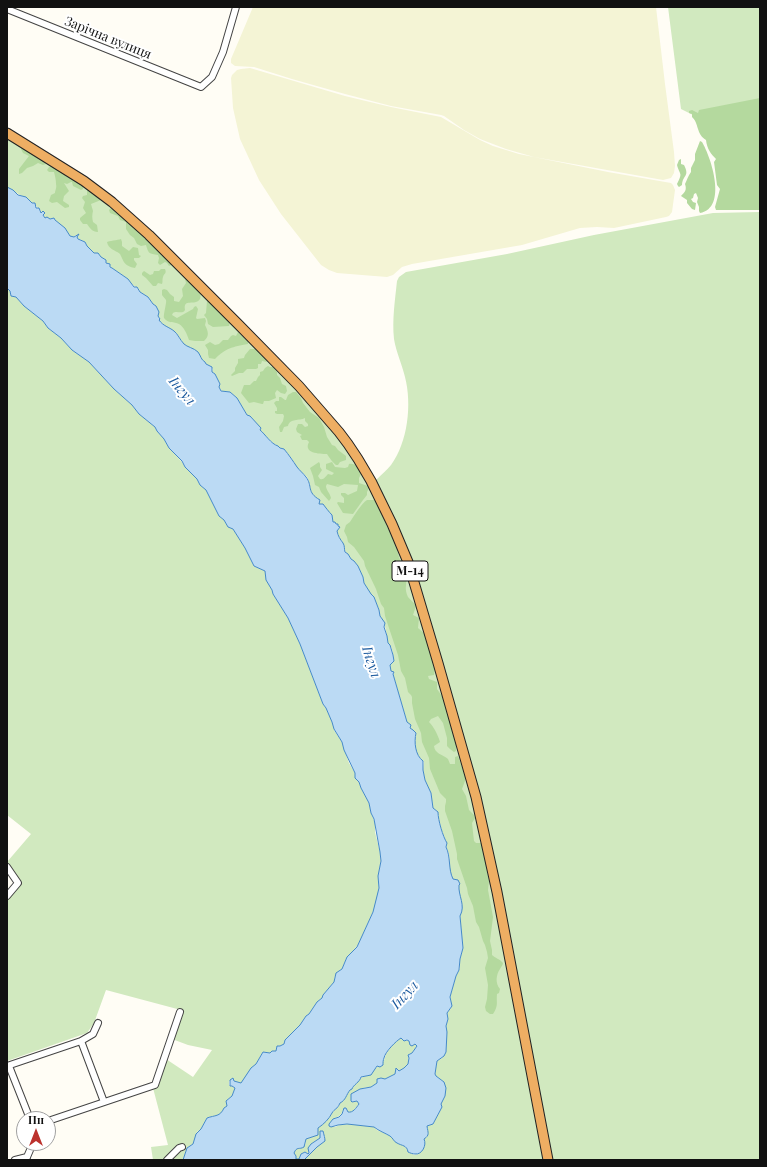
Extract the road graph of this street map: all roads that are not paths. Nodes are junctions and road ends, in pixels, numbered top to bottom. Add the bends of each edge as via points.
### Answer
1 (235, 7) edge
2 (7, 10) edge
3 (7, 133) edge
4 (7, 867) edge
5 (7, 896) edge
6 (180, 1012) dead end
7 (98, 1023) dead end
8 (81, 1041) junction
9 (8, 1066) edge
10 (104, 1102) junction
11 (27, 1111) edge
12 (56, 1118) edge
13 (182, 1147) dead end
14 (29, 1158) edge
15 (15, 1160) edge
16 (167, 1160) edge
17 (548, 1160) edge

1 - 2 street, Зарічна вулиця via 223,52 212,77 201,86
3 - 17 highway, М-14 via 84,181 149,235 298,386 343,438 371,481 408,562 476,797 497,892
4 - 5 street via 18,883
6 - 10 street via 155,1085
7 - 8 street via 93,1034
8 - 9 street
8 - 10 street
9 - 11 street
10 - 12 street
13 - 16 street
14 - 15 street

